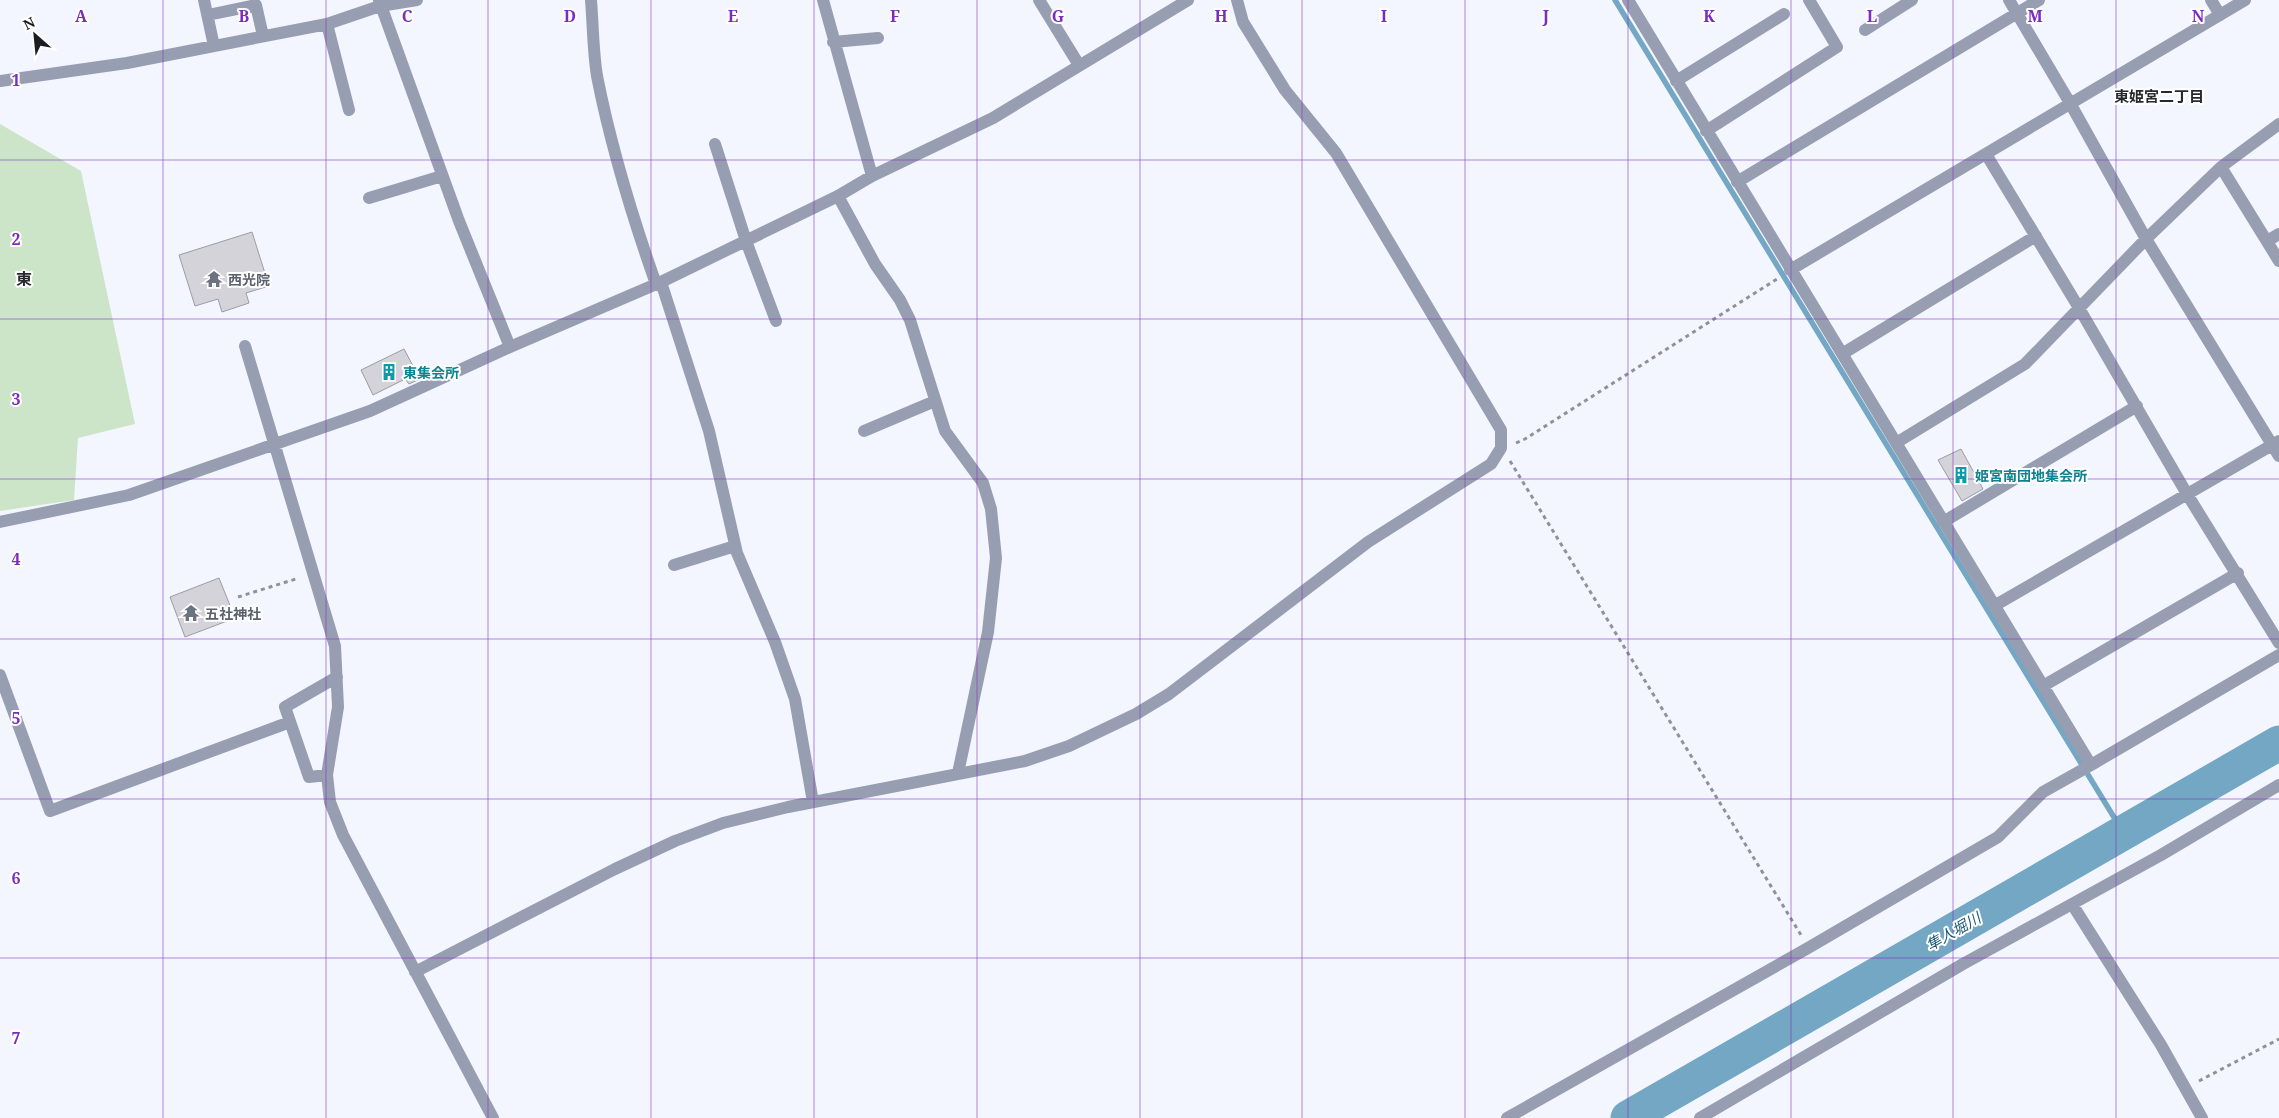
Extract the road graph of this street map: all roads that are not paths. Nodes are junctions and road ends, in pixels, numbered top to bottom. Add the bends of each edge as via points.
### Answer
1 (204, 0) edge
2 (417, 0) edge
3 (591, 0) edge
4 (826, 0) edge
5 (1039, 0) edge
6 (1188, 0) edge
7 (1237, 0) edge
8 (1628, 0) edge
9 (1809, 0) edge
10 (1912, 0) edge
11 (2009, 0) edge
12 (2039, 0) edge
13 (2211, 0) edge
14 (2245, 0) edge
15 (380, 3) edge
16 (1784, 14) dead end
17 (2017, 14) junction
18 (208, 15) junction
19 (2220, 15) junction
20 (327, 24) junction
21 (1866, 30) dead end
22 (262, 36) junction
23 (878, 38) dead end
24 (833, 42) junction
25 (214, 46) junction
26 (1079, 65) junction
27 (0, 80) edge
28 (1676, 81) junction
29 (2070, 104) junction
30 (349, 110) dead end
31 (2279, 124) edge
32 (1706, 131) junction
33 (715, 144) dead end
34 (1986, 154) junction
35 (2221, 168) junction
36 (442, 176) junction
37 (872, 176) junction
38 (1737, 182) junction
39 (838, 196) junction
40 (369, 198) dead end
41 (2279, 234) edge
42 (2036, 236) junction
43 (2146, 240) junction
44 (746, 241) junction
45 (2266, 241) junction
46 (2279, 261) edge
47 (1790, 270) junction
48 (659, 283) junction
49 (2079, 308) junction
50 (776, 321) dead end
51 (245, 346) dead end
52 (510, 347) junction
53 (1842, 354) junction
54 (936, 401) junction
55 (2137, 406) junction
56 (864, 431) dead end
57 (1896, 443) junction
58 (275, 445) junction
59 (2277, 447) edge
60 (2187, 494) junction
61 (0, 522) edge
62 (1943, 522) junction
63 (735, 546) junction
64 (674, 565) dead end
65 (2238, 573) junction
66 (1994, 606) junction
67 (2279, 643) edge
68 (2279, 655) edge
69 (0, 675) edge
70 (337, 677) junction
71 (2043, 686) junction
72 (3, 692) edge
73 (290, 722) junction
74 (2091, 765) junction
75 (958, 773) junction
76 (327, 775) junction
77 (2279, 785) edge
78 (813, 802) junction
79 (2072, 904) junction
80 (416, 972) junction
81 (493, 1118) edge
82 (1507, 1118) edge
83 (1700, 1118) edge
84 (2202, 1118) edge

1 - 18 street
2 - 15 street
3 - 48 street via 597,74 603,102 630,212
4 - 24 street
5 - 26 street
6 - 26 street
7 - 75 street via 1243,22 1285,90 1336,153 1501,430 1501,448 1491,464 1368,542 1204,669 1136,714 1069,746 1025,761
8 - 28 street
9 - 32 street via 1837,48
10 - 21 street
11 - 17 street
12 - 17 street
13 - 19 street
14 - 19 street
15 - 20 street
15 - 36 street
16 - 28 street
17 - 29 street
17 - 38 street
18 - 22 street via 256,5
18 - 25 street
19 - 29 street
20 - 22 street
20 - 30 street
22 - 25 street
23 - 24 street
24 - 37 street
25 - 27 street via 127,63
26 - 37 street via 993,118
28 - 32 street
29 - 34 street
29 - 43 street
31 - 35 street
32 - 38 street
33 - 44 street
34 - 42 street
34 - 47 street
35 - 43 street
35 - 45 street
36 - 40 street
36 - 52 street
37 - 39 street
38 - 47 street
39 - 44 street
39 - 54 street via 910,320
41 - 45 street
42 - 49 street
42 - 53 street
43 - 49 street
43 - 59 street
44 - 48 street
44 - 50 street
45 - 46 street
47 - 53 street
48 - 52 street
48 - 63 street via 709,431
49 - 55 street
49 - 57 street via 2025,364
51 - 58 street
52 - 58 street via 370,411
53 - 57 street
54 - 56 street
54 - 75 street via 945,430 982,484 991,509 996,558 988,632
55 - 60 street
55 - 62 street
57 - 62 street
58 - 61 street via 128,495
58 - 70 street via 336,646
59 - 60 street
60 - 65 street
60 - 66 street
62 - 66 street
63 - 64 street
63 - 78 street via 795,699
65 - 67 street
65 - 71 street
66 - 71 street
68 - 74 street
69 - 72 street
70 - 73 street via 285,707
70 - 76 street via 338,707
71 - 74 street
72 - 73 street via 50,811
73 - 76 street via 309,777
74 - 82 street via 2043,792 1998,837
75 - 78 street
76 - 80 street via 330,802 343,835
77 - 79 street
78 - 80 street via 723,822 675,841
79 - 83 street
79 - 84 street
80 - 81 street

